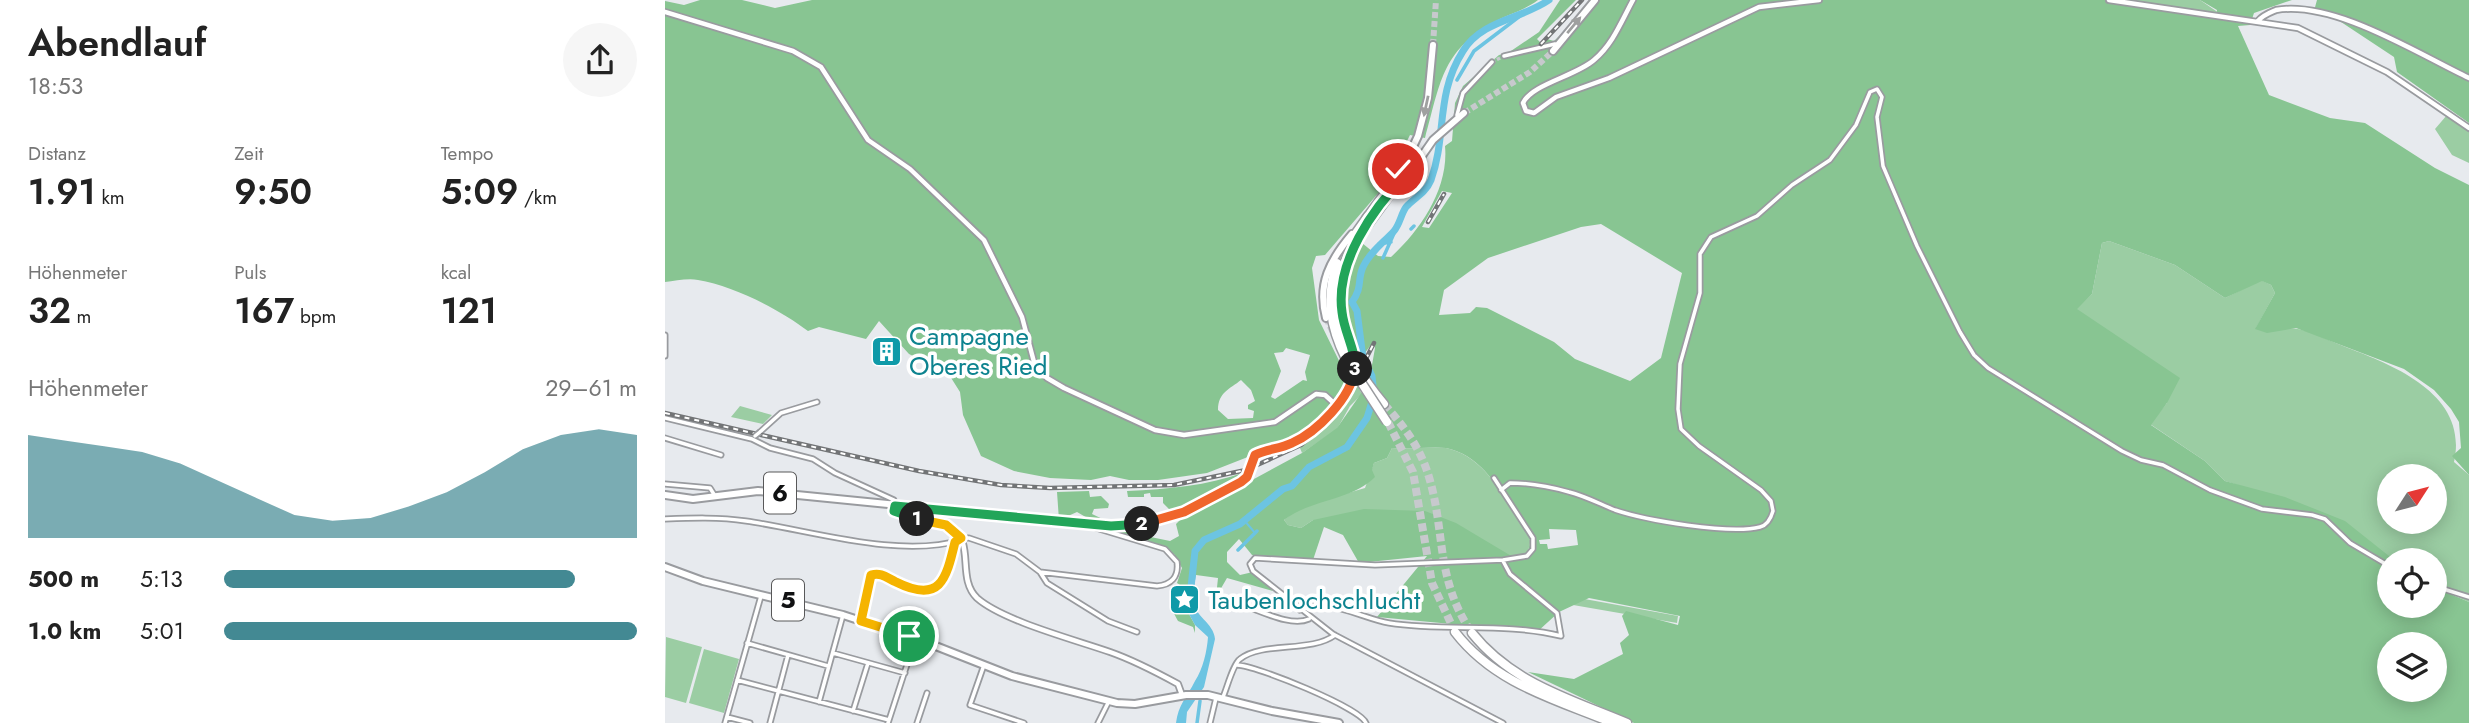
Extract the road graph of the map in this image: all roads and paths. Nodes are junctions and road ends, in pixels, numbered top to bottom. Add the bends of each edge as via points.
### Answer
1 (1595, 0) edge
2 (1633, 0) edge
3 (1819, 0) edge
4 (2109, 0) edge
5 (2300, 2) dead end
6 (2327, 6) dead end
7 (665, 12) edge
8 (2258, 21) junction
9 (1433, 45) tunnel mouth
10 (1554, 47) joint
11 (1504, 56) tunnel mouth
12 (1492, 62) tunnel mouth
13 (2469, 78) edge
14 (1459, 116) joint
15 (2469, 128) edge
16 (1402, 162) junction
17 (1398, 169) junction
18 (1412, 169) junction
19 (1406, 175) junction
20 (1368, 216) junction
21 (1360, 236) junction
22 (1326, 318) tunnel mouth
23 (665, 335) edge
24 (665, 355) edge
25 (817, 402) dead end
26 (1384, 404) tunnel mouth
27 (1336, 405) junction
28 (665, 418) edge
29 (1387, 422) tunnel mouth
30 (753, 437) junction
31 (665, 438) edge
32 (721, 455) dead end
33 (1494, 478) dead end
34 (665, 484) edge
35 (1501, 490) junction
36 (665, 495) edge
37 (715, 496) junction
38 (895, 506) junction
39 (665, 519) edge
40 (1086, 524) junction
41 (962, 539) junction
42 (955, 542) junction
43 (2377, 559) edge
44 (1503, 560) junction
45 (665, 567) edge
46 (1039, 572) junction
47 (2447, 590) edge
48 (761, 594) junction
49 (2469, 597) edge
50 (1244, 601) dead end
51 (1300, 610) junction
52 (843, 615) junction
53 (1310, 618) junction
54 (861, 621) junction
55 (1137, 632) dead end
56 (1455, 632) tunnel mouth
57 (1472, 633) tunnel mouth
58 (1335, 635) junction
59 (916, 638) junction
60 (747, 643) junction
61 (833, 653) junction
62 (788, 655) junction
63 (868, 663) junction
64 (983, 665) junction
65 (1237, 665) junction
66 (828, 666) junction
67 (905, 673) junction
68 (737, 680) junction
69 (778, 691) junction
70 (927, 693) dead end
71 (1184, 695) junction
72 (1219, 697) junction
73 (1109, 701) junction
74 (819, 702) junction
75 (853, 710) junction
76 (727, 717) junction
77 (888, 721) edge
78 (1312, 721) edge
79 (725, 723) edge
80 (750, 723) edge
81 (770, 723) edge
82 (917, 723) edge
83 (1024, 723) edge
84 (1098, 723) edge
85 (1210, 723) edge
86 (1339, 723) edge
87 (1366, 723) edge
88 (1503, 723) edge
89 (1613, 723) edge
90 (1627, 723) edge

10 -> 1 main road
2 - 3 street via 1598,56 1528,95 1523,103 1526,111 1534,113 1556,97 1609,78 1759,7
4 - 8 street
5 - 8 street
6 - 13 street via 2396,36
7 - 27 street via 793,51 821,66 868,140 910,169 984,240 1022,317 1031,355 1041,372 1064,388 1167,433 1199,435 1275,422 1315,394 1325,395
8 - 15 street via 2298,28 2355,54
9 -> 16 main road via 1418,135
10 - 11 street
12 - 14 street via 1463,93
14 - 18 main road, 6 via 1422,152
16 - 17 main road
16 - 18 main road via 1409,162
17 - 19 main road
17 - 20 main road
18 - 19 main road, 6
19 - 21 main road, 6
20 - 22 main road via 1327,270 1322,294
20 - 29 highway, bridge via 1334,272 1330,312 1346,359
21 - 26 highway via 1340,271 1336,313 1350,354
21 - 27 main road, 6 via 1345,267 1341,293 1342,316 1355,360 1352,378
23 - 24 street
25 - 30 street, bridge via 781,413
27 - 40 main road, 6 via 1304,437 1255,455 1243,481 1194,507 1141,525
28 - 30 street
30 - 38 street via 770,448 817,461 894,500
31 - 32 street
33 - 35 street
34 - 37 street via 710,488
35 - 43 street via 1510,483 1537,486 1569,492 1633,515 1703,526 1760,527 1769,521 1773,508 1767,496 1681,429 1680,364 1700,293 1700,254 1710,237 1757,216 1792,185 1823,166 1856,125 1870,92 1877,89 1882,97 1877,117 1885,172 1974,355 2122,451 2262,509 2325,519 2350,543
35 - 44 street via 1534,541 1527,555
36 - 37 main road, 6 via 688,499
37 - 38 main road, 6 via 758,491
38 - 40 main road, 6
38 - 41 street via 898,515 946,525
39 - 42 street via 729,519 821,537 922,547
40 - 46 street via 1168,551 1176,560 1176,575 1168,584 1157,586
41 - 42 street
41 - 46 street via 1013,553
41 - 71 street via 967,582 982,601 1151,670 1178,684
42 - 54 street via 949,569 934,590 918,591 883,574 871,575
44 - 51 street via 1354,566 1252,560 1254,570
44 - 51 street via 1510,574 1557,613 1560,636 1515,628 1389,623 1332,607
45 - 48 main road, 5
46 - 55 street via 1047,583 1108,621
47 - 49 street
48 - 52 main road, 5
48 - 60 street
50 - 53 street via 1245,606 1284,618 1301,622
51 - 53 street
52 - 54 main road, 5
52 - 61 street
53 - 58 street
54 - 59 main road, 5
56 - 89 highway via 1474,654 1515,684
57 - 90 highway via 1490,654 1532,684
58 - 65 street via 1315,644 1242,657
58 - 88 street
59 - 64 main road, 5
59 - 67 street
60 - 62 street
60 - 68 street
61 - 63 street
61 - 66 street
62 - 66 street
62 - 69 street
63 - 67 street
63 - 75 street
64 - 73 main road, 5
64 - 83 street via 970,705
65 - 72 street
65 - 87 street via 1342,704
66 - 74 street
67 - 77 street
68 - 69 street
68 - 76 street
69 - 74 street
69 - 81 street
70 - 82 street
71 - 72 main road, 5
71 - 73 main road, 5 via 1135,704
72 - 78 main road, 5
72 - 85 street
73 - 84 street
74 - 75 street
75 - 77 street
76 - 79 street
76 - 80 street
78 - 86 main road, 5

